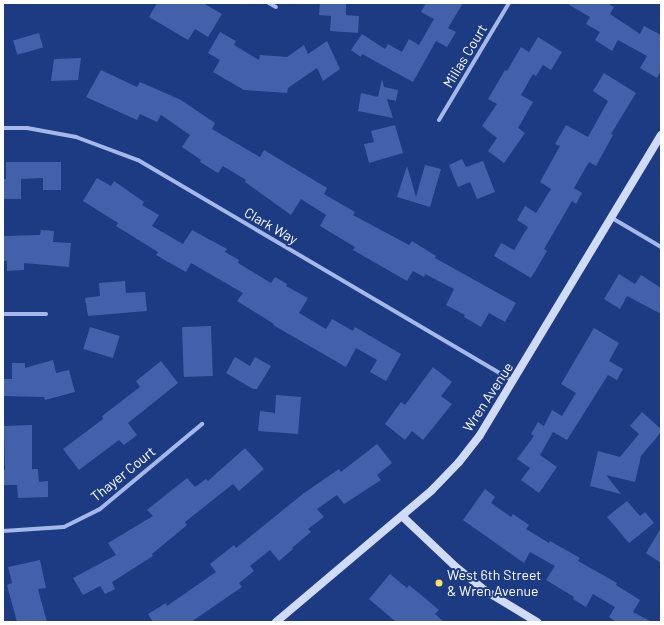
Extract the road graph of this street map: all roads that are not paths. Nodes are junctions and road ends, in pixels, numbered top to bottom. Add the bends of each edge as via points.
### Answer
1 (269, 3) edge
2 (509, 3) edge
3 (276, 7) dead end
4 (439, 120) dead end
5 (3, 128) edge
6 (661, 136) edge
7 (612, 218) junction
8 (661, 247) edge
9 (3, 314) edge
10 (46, 314) dead end
11 (514, 382) junction
12 (202, 424) dead end
13 (402, 516) junction
14 (3, 531) edge
15 (276, 622) edge
16 (537, 622) edge

1 - 3 street
2 - 4 street, Milias Court
5 - 11 street, Clark Way via 27,128 76,137 138,160
6 - 7 street, Wren Avenue
7 - 8 street
7 - 11 street, Wren Avenue
9 - 10 street
11 - 13 street, Wren Avenue via 480,435 459,462
12 - 14 street, Thayer Court via 100,509 64,527
13 - 15 street, Wren Avenue
13 - 16 street via 468,577

